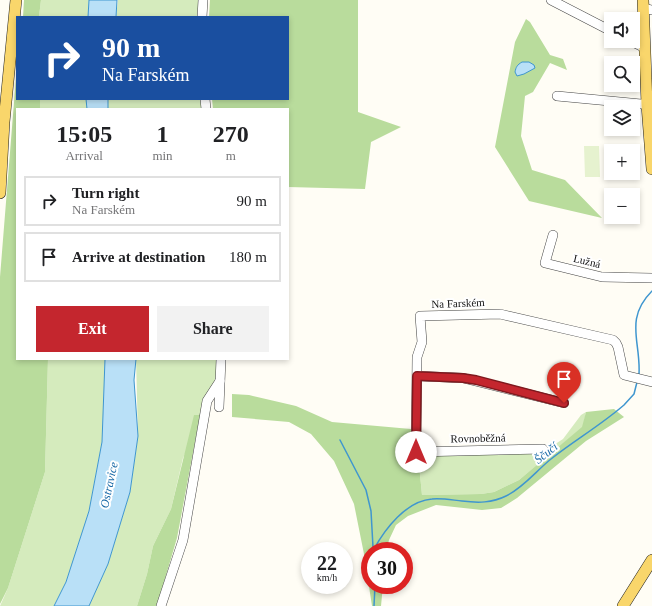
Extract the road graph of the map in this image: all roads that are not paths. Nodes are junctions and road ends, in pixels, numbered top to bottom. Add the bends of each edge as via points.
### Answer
1 (16, 0) edge
2 (203, 0) edge
3 (551, 0) edge
4 (646, 6) edge
5 (202, 16) edge
6 (604, 27) edge
7 (640, 46) edge
8 (645, 48) junction
9 (557, 96) dead end
10 (649, 105) edge
11 (652, 165) edge
12 (0, 193) edge
13 (553, 236) dead end
14 (652, 278) edge
15 (221, 360) edge
16 (417, 376) junction
17 (220, 381) junction
18 (652, 382) edge
19 (564, 403) dead end
20 (218, 407) dead end
21 (543, 449) dead end
22 (652, 560) edge
23 (161, 606) edge
24 (623, 606) edge

1 - 12 main road
2 - 5 street
3 - 6 street
4 - 8 main road
7 - 8 street
8 - 10 main road
9 - 10 street
10 - 11 main road
13 - 14 street, Lužná via 546,263 602,277
15 - 17 street
16 - 18 street, Na Farském via 422,342 420,316 500,314 613,340 618,347 623,373 638,380
16 - 19 street via 476,380
16 - 21 street, Rovnoběžná via 416,452
17 - 20 street
17 - 23 street via 207,401 183,540
22 - 24 main road

